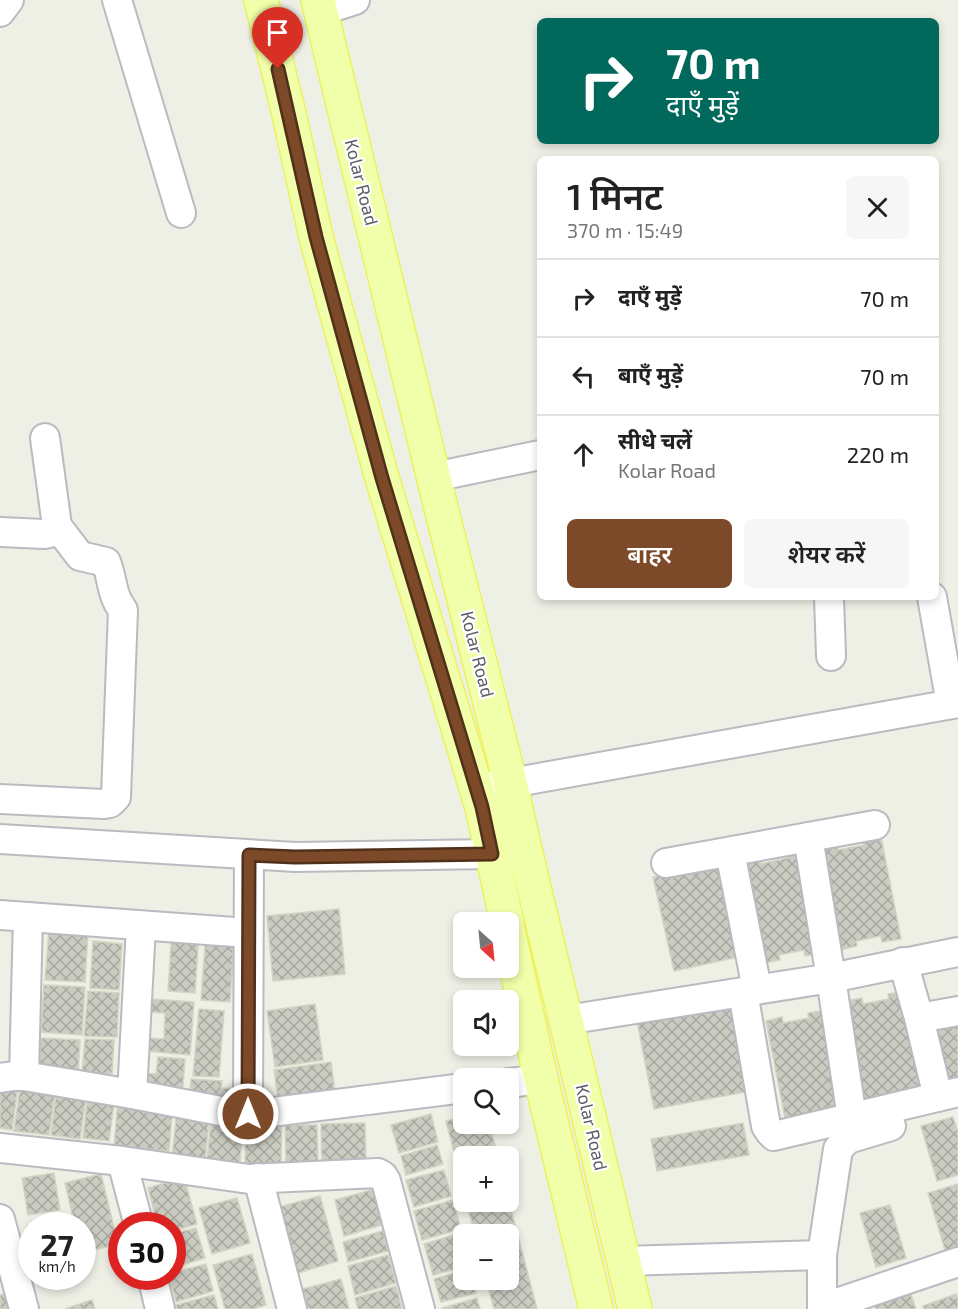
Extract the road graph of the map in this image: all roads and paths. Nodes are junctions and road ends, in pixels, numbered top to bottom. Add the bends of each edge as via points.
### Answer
1 (9, 0) edge
2 (117, 0) edge
3 (261, 0) edge
4 (355, 0) edge
5 (320, 5) edge
6 (0, 12) edge
7 (181, 213) dead end
8 (45, 438) dead end
9 (537, 456) edge
10 (434, 477) junction
11 (57, 526) junction
12 (0, 532) edge
13 (829, 600) edge
14 (933, 600) edge
15 (831, 656) dead end
16 (955, 704) edge
17 (0, 799) edge
18 (517, 814) junction
19 (485, 820) junction
20 (875, 825) dead end
21 (808, 837) junction
22 (0, 839) edge
23 (730, 852) junction
24 (249, 855) junction
25 (666, 863) dead end
26 (505, 912) edge
27 (0, 915) edge
28 (28, 917) junction
29 (141, 926) junction
30 (248, 933) junction
31 (958, 952) edge
32 (903, 963) junction
33 (519, 978) edge
34 (831, 978) junction
35 (750, 990) junction
36 (958, 1011) edge
37 (919, 1018) junction
38 (566, 1020) junction
39 (12, 1077) edge
40 (541, 1079) junction
41 (519, 1082) edge
42 (453, 1089) edge
43 (132, 1094) junction
44 (951, 1098) edge
45 (248, 1114) junction
46 (852, 1118) junction
47 (0, 1148) edge
48 (123, 1161) junction
49 (258, 1178) junction
50 (136, 1212) edge
51 (0, 1219) edge
52 (822, 1255) junction
53 (624, 1261) junction
54 (958, 1262) edge
55 (155, 1290) edge
56 (822, 1308) edge
57 (24, 1309) edge
58 (160, 1309) edge
59 (292, 1309) edge
60 (420, 1309) edge
61 (596, 1309) edge
62 (635, 1309) edge

1 - 6 street
2 - 7 street
3 - 19 main road via 316,237 382,478
4 - 5 street
5 - 10 main road, Kolar Road
8 - 11 street
9 - 10 street
10 - 18 main road, Kolar Road
11 - 12 street via 54,532 44,534
11 - 17 street via 80,556 106,562 113,593 123,610 116,797 104,804
13 - 15 street
14 - 16 street
16 - 18 street
18 - 19 street
18 - 19 street
18 - 38 main road, Kolar Road
19 - 24 street via 295,857
19 - 26 main road
20 - 21 street
21 - 23 street
21 - 34 street
22 - 24 street
23 - 25 street
23 - 35 street
24 - 30 street
27 - 28 street
28 - 29 street
28 - 39 street
29 - 30 street
29 - 43 street
30 - 45 street
31 - 32 street
32 - 34 street
32 - 37 street
33 - 40 main road
34 - 35 street
34 - 46 street
35 - 38 street
35 - 46 street via 766,1126 770,1132 774,1136
36 - 37 street
37 - 44 street
38 - 53 main road, Kolar Road
39 - 43 street
40 - 41 street
40 - 61 main road
42 - 45 street
43 - 45 street
44 - 46 street
44 - 52 street via 842,1144 838,1149
47 - 48 street
48 - 49 street
48 - 50 street
49 - 59 street
49 - 60 street via 378,1173 383,1176
51 - 57 street
52 - 53 street
52 - 56 street
53 - 62 main road, Kolar Road
54 - 56 street
55 - 58 street

